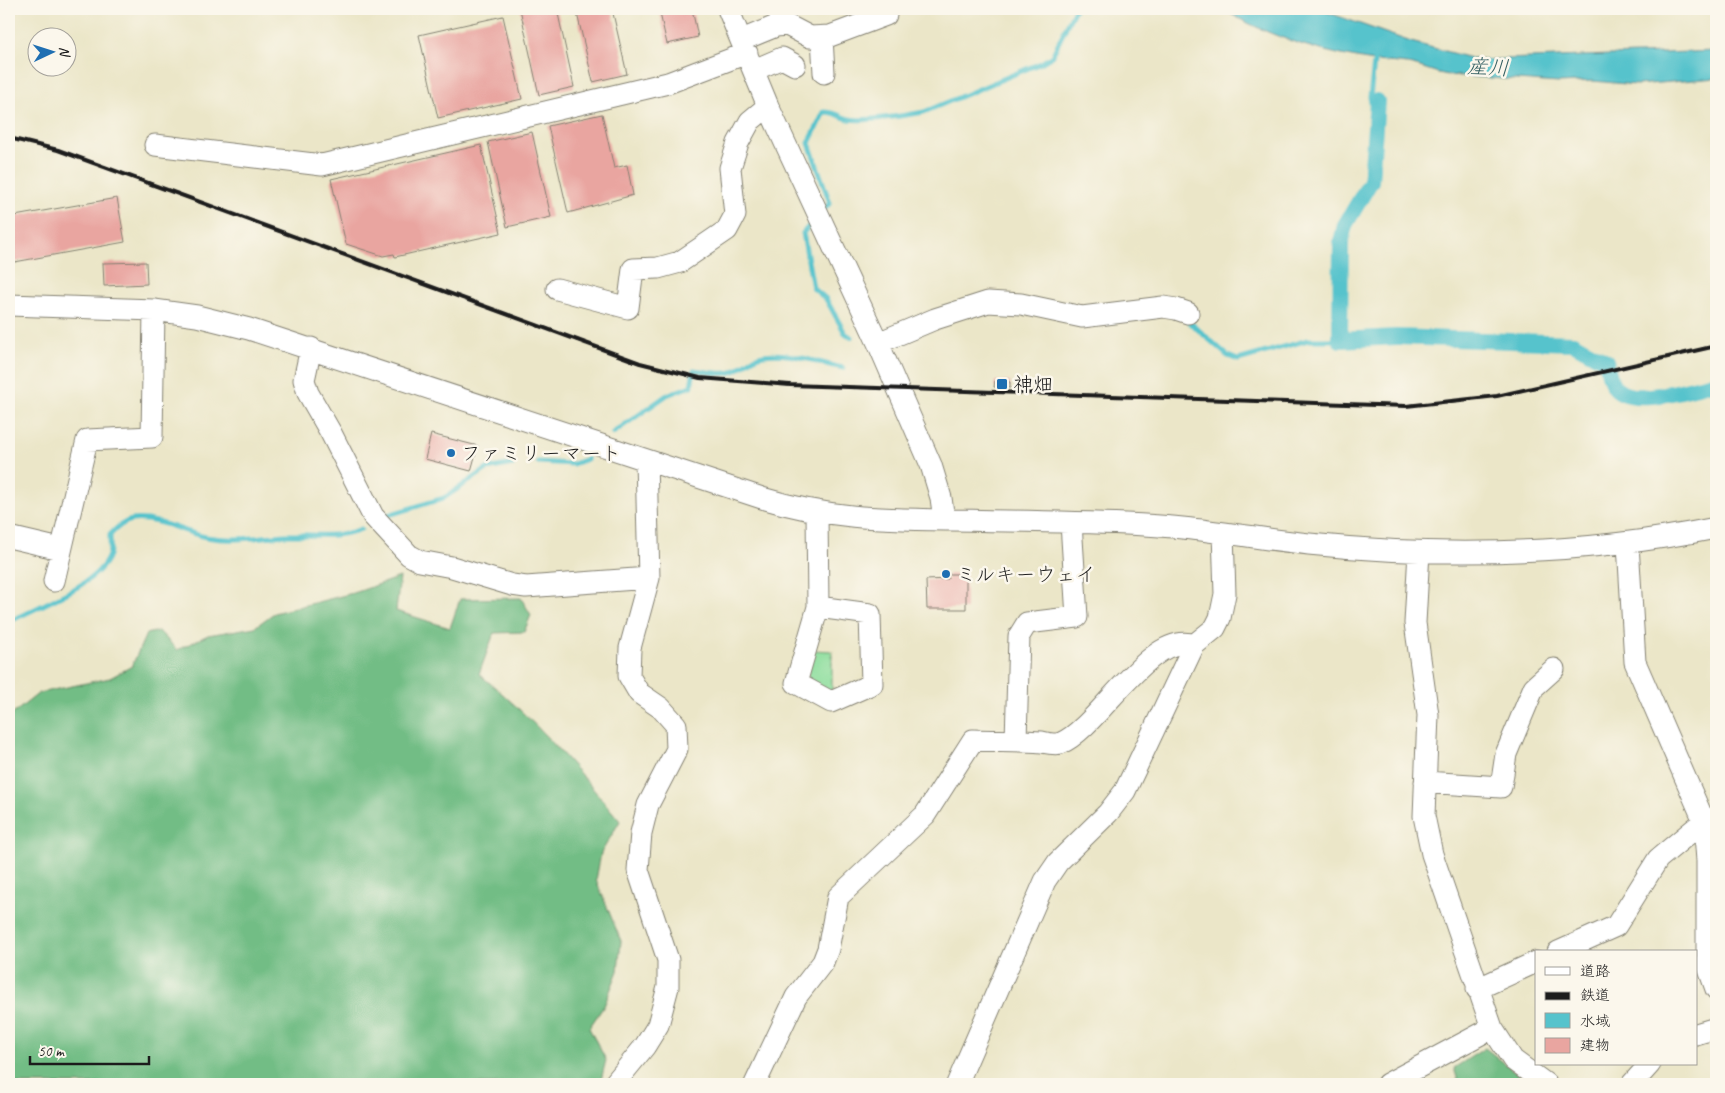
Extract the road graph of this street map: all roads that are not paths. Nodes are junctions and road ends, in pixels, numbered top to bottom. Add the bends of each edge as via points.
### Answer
1 (728, 9) edge
2 (886, 15) dead end
3 (822, 37) junction
4 (748, 54) junction
5 (795, 65) dead end
6 (824, 73) dead end
7 (768, 106) junction
8 (155, 145) dead end
9 (557, 289) dead end
10 (9, 305) edge
11 (154, 310) junction
12 (1188, 313) dead end
13 (878, 343) junction
14 (311, 348) junction
15 (646, 460) junction
16 (817, 512) junction
17 (944, 520) junction
18 (1071, 523) junction
19 (1716, 528) edge
20 (1223, 533) junction
21 (9, 537) edge
22 (1628, 544) junction
23 (60, 550) junction
24 (1419, 552) junction
25 (649, 578) junction
26 (54, 581) dead end
27 (818, 608) junction
28 (1194, 645) junction
29 (1554, 669) dead end
30 (1016, 740) junction
31 (1425, 782) junction
32 (1710, 819) edge
33 (1562, 950) edge
34 (1535, 962) edge
35 (1478, 989) junction
36 (1716, 989) edge
37 (1492, 1028) junction
38 (1716, 1028) edge
39 (1698, 1033) edge
40 (1648, 1066) edge
41 (614, 1084) edge
42 (754, 1084) edge
43 (957, 1084) edge
44 (1387, 1084) edge
45 (1546, 1084) edge
46 (1632, 1084) edge

1 - 4 street
2 - 3 street
3 - 4 street via 810,37 787,25 776,26
3 - 6 street
4 - 5 street via 782,58
4 - 7 street
4 - 8 street via 668,83 322,165
7 - 9 street via 750,120 738,143 730,168 734,215 727,230 680,262 658,268 633,269 628,308
7 - 13 street
10 - 11 street
11 - 14 street via 197,316
11 - 23 street via 152,437 88,440
12 - 13 street via 1176,308 1163,308 1082,317 1021,304 988,302 935,319
13 - 17 street via 933,472
14 - 15 street
14 - 25 street via 304,380 308,393 374,516 409,555 420,561 519,586
15 - 16 street
15 - 25 street
16 - 17 street via 866,519
16 - 27 street
17 - 18 street
18 - 20 street via 1171,527
18 - 30 street via 1077,617 1026,623 1019,636
19 - 22 street
20 - 24 street via 1309,544
20 - 28 street via 1224,607 1215,628
21 - 23 street
22 - 24 street via 1546,552
22 - 32 street via 1635,662
23 - 26 street
24 - 31 street via 1415,623 1428,715
25 - 41 street via 630,648 630,676 638,693 661,708 676,725 677,750 648,805 641,833 638,870 668,960 668,987 658,1025
27 - 27 street via 796,683 831,702 872,684 870,614
28 - 30 street via 1174,643 1163,649 1121,686 1080,729 1060,744
28 - 43 street via 1125,792 1058,862 1045,881
29 - 31 street via 1534,686 1506,754 1501,787
30 - 42 street via 973,740 924,815 838,897 823,962 796,997
31 - 35 street via 1424,816 1432,854
32 - 33 street via 1658,859 1616,926
32 - 36 street via 1707,964
34 - 35 street
35 - 37 street
37 - 44 street
37 - 45 street via 1513,1060
38 - 39 street
40 - 46 street

